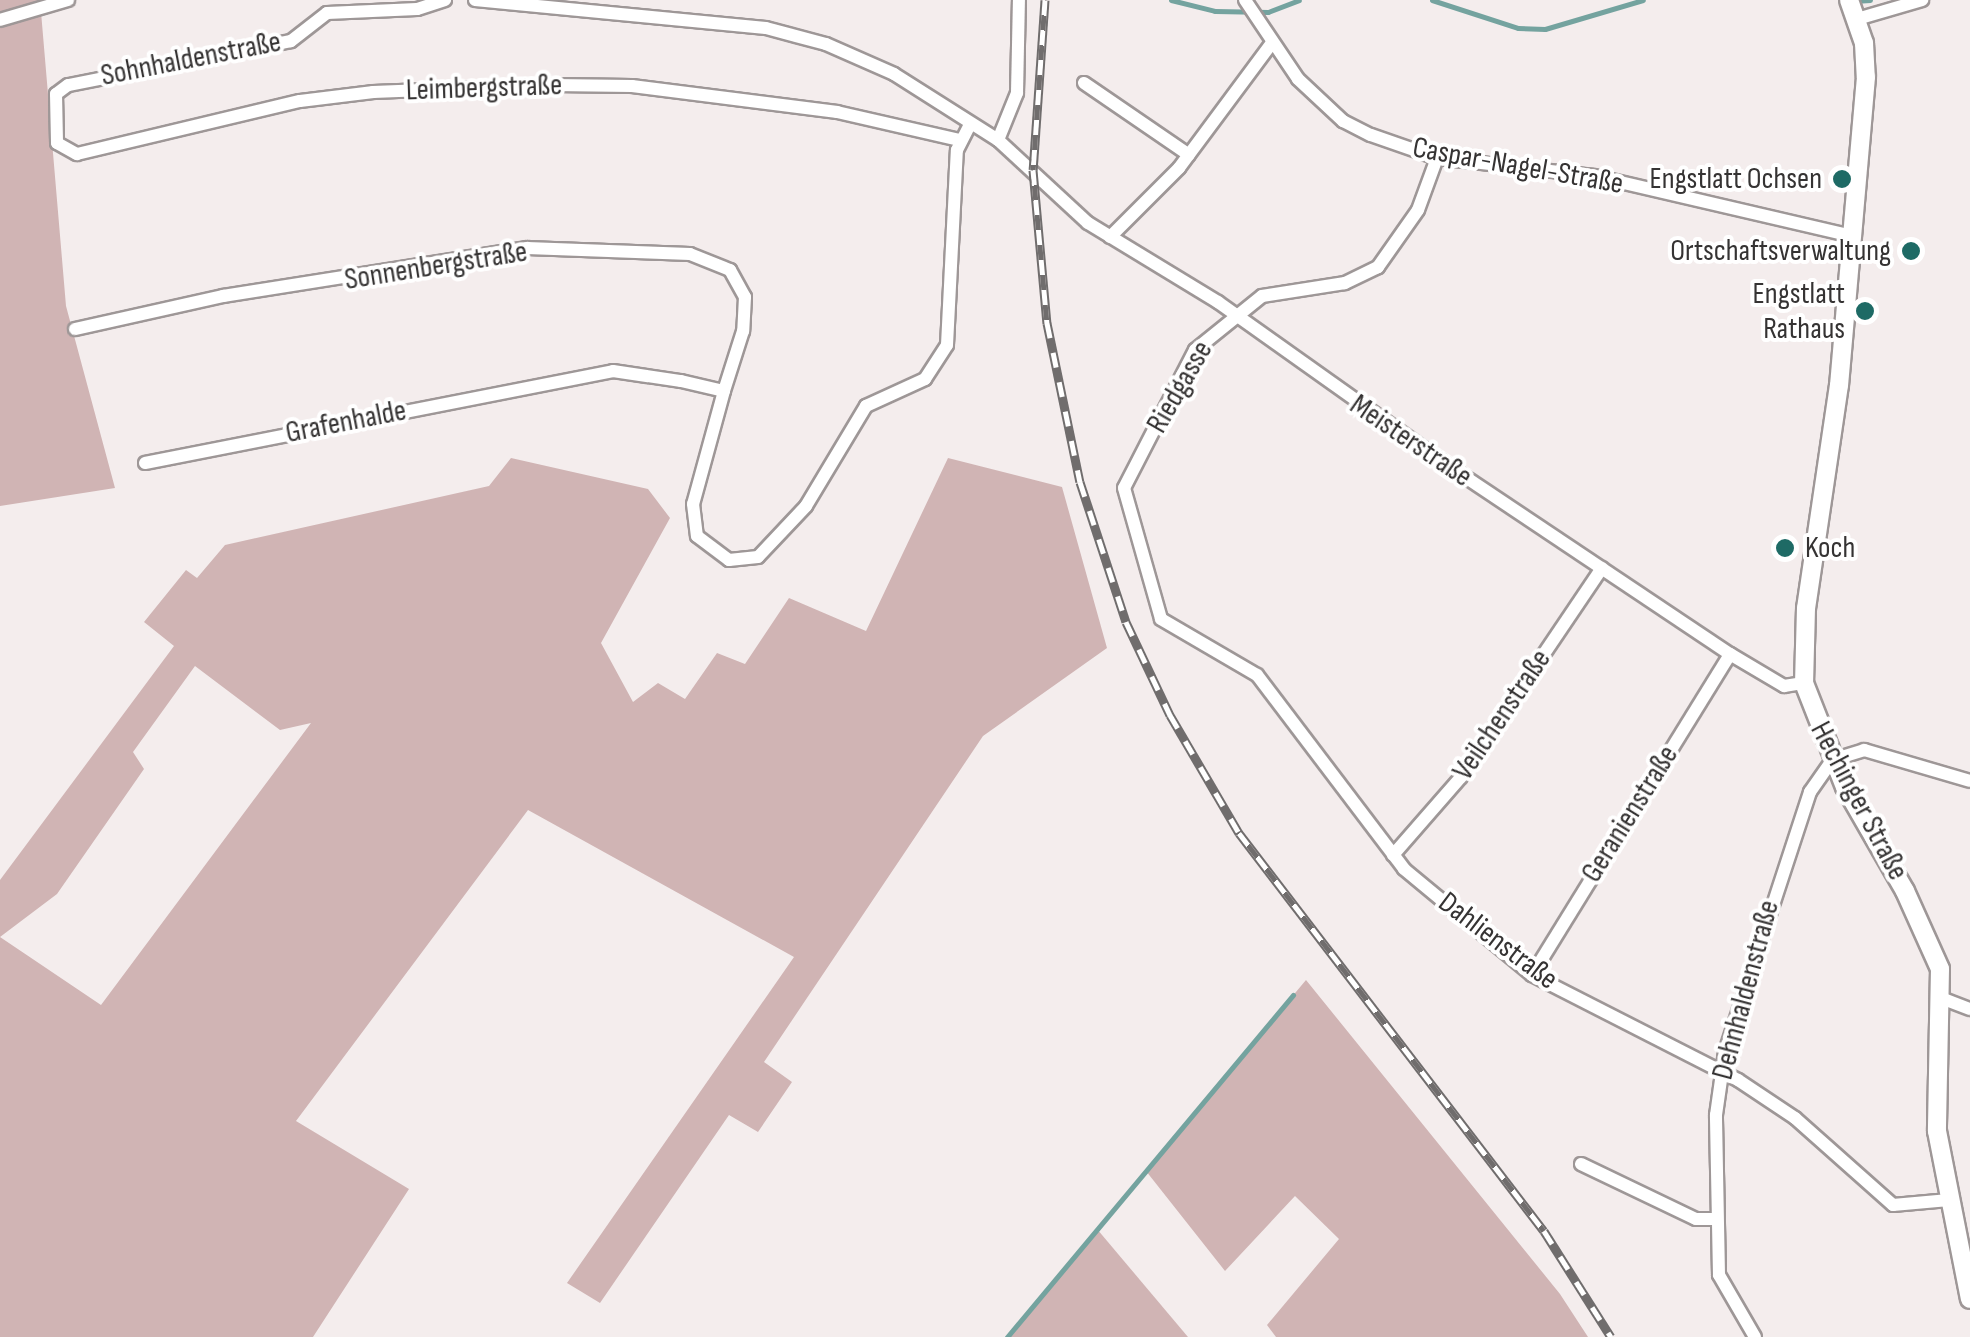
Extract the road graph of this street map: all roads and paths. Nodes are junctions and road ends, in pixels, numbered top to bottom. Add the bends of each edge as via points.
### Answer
1 (68, 0) edge
2 (445, 0) edge
3 (476, 0) edge
4 (1019, 0) edge
5 (1245, 0) edge
6 (1849, 0) edge
7 (1922, 0) edge
8 (1858, 19) junction
9 (0, 20) edge
10 (1271, 44) junction
11 (1084, 84) dead end
12 (55, 100) joint
13 (971, 123) junction
14 (960, 140) junction
15 (998, 140) junction
16 (1188, 155) junction
17 (1437, 158) junction
18 (1850, 236) junction
19 (1110, 237) junction
20 (1232, 314) junction
21 (76, 329) dead end
22 (724, 390) junction
23 (145, 463) dead end
24 (1602, 568) junction
25 (1161, 619) joint
26 (1730, 654) junction
27 (1804, 683) junction
28 (1832, 760) junction
29 (1970, 780) edge
30 (1394, 855) junction
31 (1532, 974) junction
32 (1941, 998) junction
33 (1970, 1008) edge
34 (1721, 1070) junction
35 (1581, 1164) dead end
36 (1948, 1200) junction
37 (1716, 1220) junction
38 (1970, 1299) edge
39 (1755, 1337) edge

1 - 9 street
2 - 12 street, Sohnhaldenstraße via 417,9 327,13 291,40 68,85
3 - 13 street, Meisterstraße via 722,20 792,34 858,56
4 - 15 street via 1017,93
5 - 10 street, Caspar-Nagel-Straße
6 - 8 street, Hechinger Straße
7 - 8 street
8 - 18 street, Hechinger Straße via 1866,77
10 - 16 street
10 - 17 street, Caspar-Nagel-Straße via 1343,121
11 - 16 street
12 - 14 street, Leimbergstraße via 57,143 78,154 300,101 464,87 632,86 837,112
13 - 14 street, Sonnenbergstraße
13 - 15 street, Meisterstraße
14 - 22 street, Sonnenbergstraße via 947,344 925,379 866,406 784,536 744,560 718,556 696,536 693,504
15 - 19 street, Meisterstraße
16 - 19 street
17 - 18 street, Caspar-Nagel-Straße via 1594,176
17 - 20 street, Riedgasse via 1418,210 1378,267 1345,283 1262,296
18 - 27 street, Hechinger Straße via 1837,404 1806,608
19 - 20 street, Meisterstraße
20 - 24 street, Meisterstraße
20 - 25 street, Riedgasse via 1195,350 1124,488
21 - 22 street, Sonnenbergstraße via 223,296 527,248 690,254 730,270 745,298 743,331
22 - 23 street, Grafenhalde via 613,371
24 - 26 street, Meisterstraße
24 - 30 street, Veilchenstraße via 1461,777
25 - 30 street, Dahlienstraße via 1257,675
26 - 27 street, Meisterstraße via 1784,686
26 - 31 street, Geranienstraße
27 - 28 street, Hechinger Straße
28 - 29 street via 1864,750
28 - 32 street, Hechinger Straße via 1927,934
28 - 34 street, Dehnhaldenstraße via 1810,792 1771,896
30 - 31 street, Dahlienstraße
31 - 34 street, Dahlienstraße
32 - 33 street
32 - 36 street, Hechinger Straße via 1938,1132
34 - 36 street, Dahlienstraße via 1795,1118 1884,1200
34 - 37 street, Dehnhaldenstraße
35 - 37 street via 1696,1219
36 - 38 street, Hechinger Straße
37 - 39 street, Dehnhaldenstraße via 1724,1293

